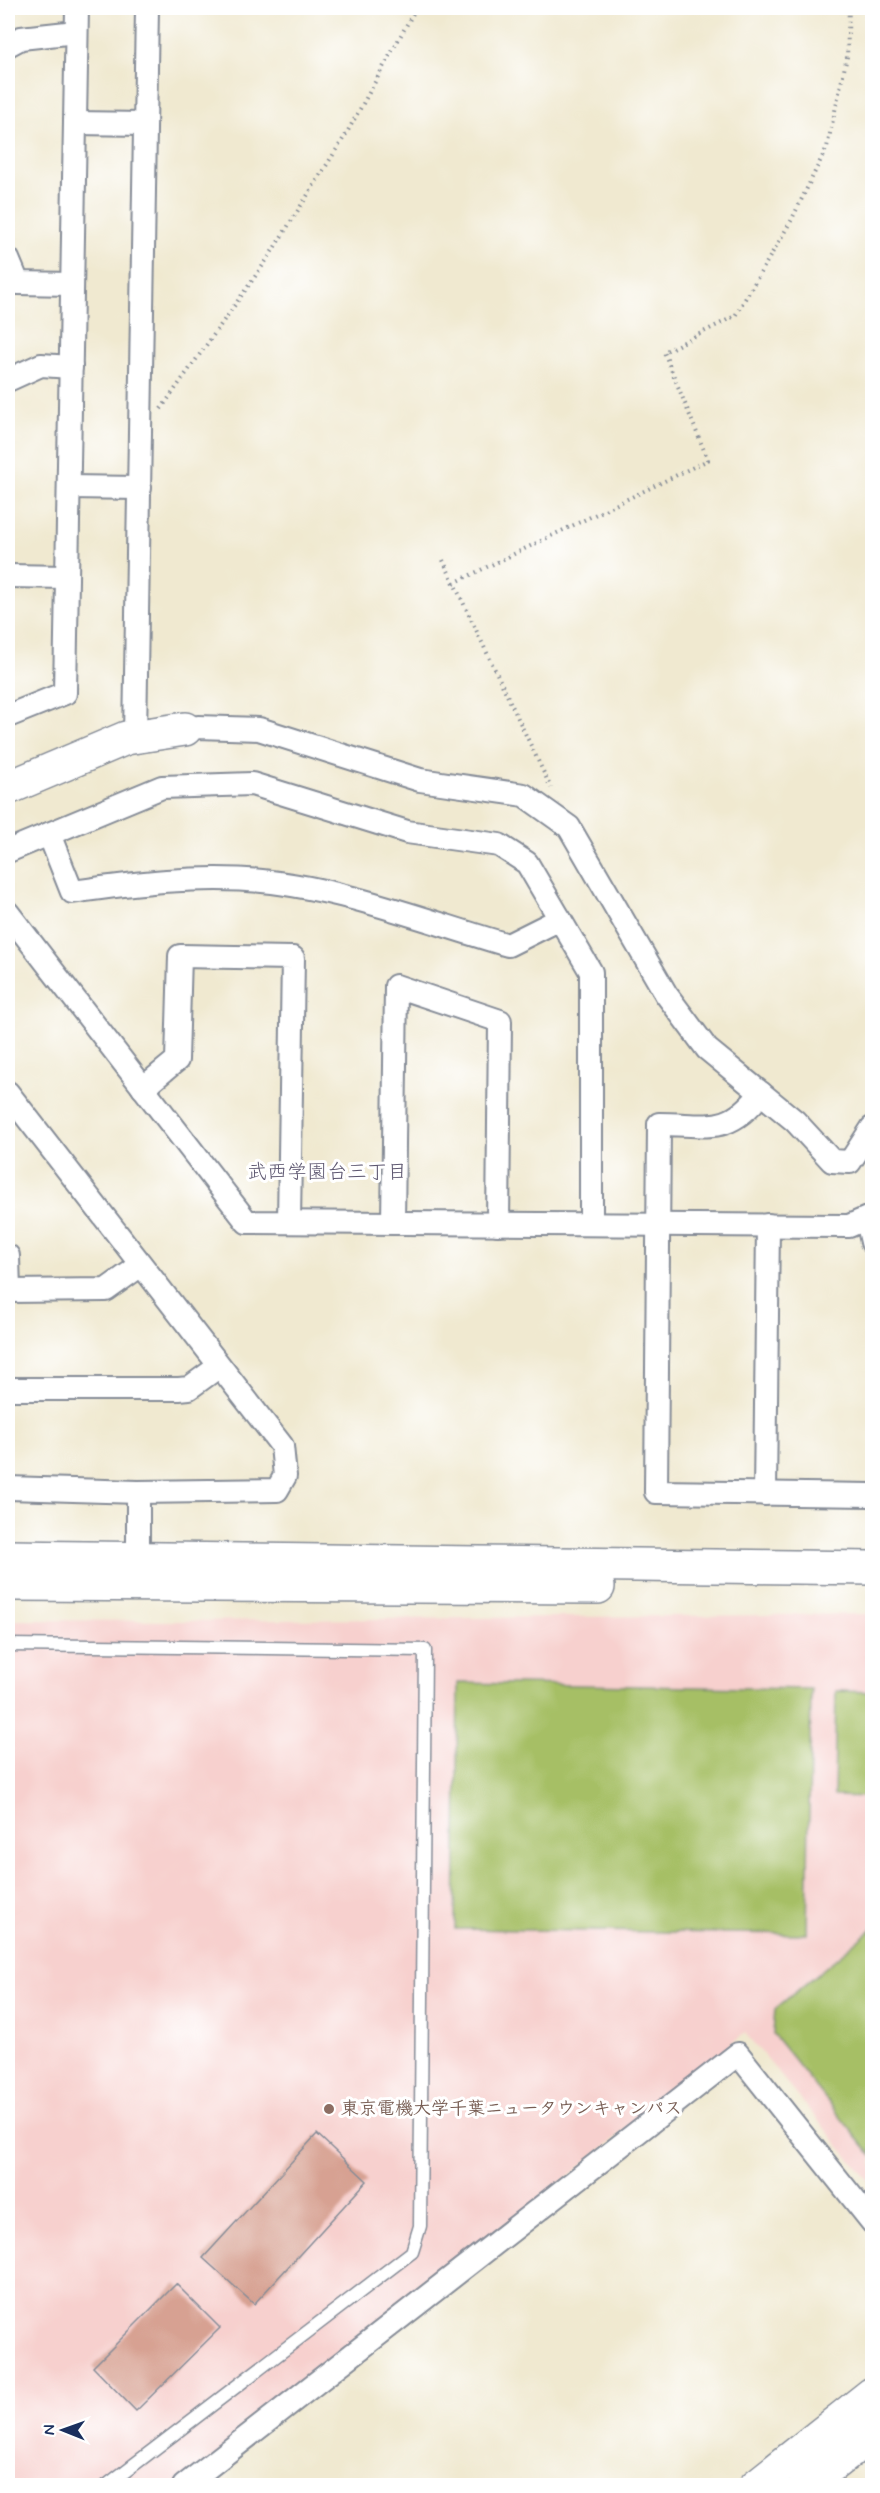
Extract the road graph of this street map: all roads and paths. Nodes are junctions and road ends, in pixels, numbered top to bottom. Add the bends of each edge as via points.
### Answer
1 (76, 8) edge
2 (147, 8) edge
3 (416, 8) edge
4 (849, 8) edge
5 (76, 32) junction
6 (8, 45) edge
7 (75, 123) junction
8 (145, 124) junction
9 (8, 259) edge
10 (72, 284) junction
11 (71, 367) junction
12 (8, 380) edge
13 (141, 437) junction
14 (69, 487) junction
15 (140, 488) junction
16 (443, 561) dead end
17 (8, 576) edge
18 (67, 578) junction
19 (454, 583) junction
20 (8, 716) edge
21 (185, 729) joint
22 (135, 736) junction
23 (8, 788) edge
24 (569, 826) junction
25 (49, 834) junction
26 (8, 851) edge
27 (8, 913) edge
28 (560, 919) junction
29 (143, 1088) junction
30 (8, 1093) edge
31 (761, 1093) junction
32 (873, 1128) edge
33 (870, 1218) edge
34 (289, 1222) junction
35 (393, 1223) junction
36 (498, 1224) junction
37 (591, 1224) junction
38 (658, 1225) junction
39 (768, 1225) junction
40 (873, 1242) edge
41 (8, 1256) edge
42 (141, 1265) junction
43 (8, 1291) edge
44 (218, 1367) junction
45 (8, 1389) edge
46 (8, 1488) edge
47 (138, 1492) junction
48 (765, 1494) junction
49 (873, 1495) edge
50 (8, 1557) edge
51 (138, 1560) junction
52 (873, 1568) edge
53 (8, 1584) edge
54 (873, 1587) edge
55 (8, 1645) edge
56 (873, 2222) edge
57 (873, 2394) edge
58 (873, 2434) edge
59 (106, 2486) edge
60 (184, 2486) edge
61 (756, 2486) edge
62 (805, 2486) edge

1 - 5 street
2 - 8 street
3 - 13 path via 345,136 266,261
4 - 19 path via 847,57 827,147 791,221 735,316 664,352 708,460
5 - 6 street via 21,38
5 - 7 street
7 - 8 street
7 - 10 street
8 - 13 street
9 - 10 street via 18,283
10 - 11 street
11 - 12 street via 40,365
11 - 14 street
13 - 15 street
14 - 15 street
14 - 18 street
15 - 22 street
16 - 19 path
17 - 18 street
18 - 20 street via 65,693
19 - 24 path
21 - 22 street
21 - 24 street via 259,729 420,780 524,795
22 - 23 street
24 - 31 street via 666,994 707,1049
25 - 26 street
25 - 28 street via 72,892 176,880 262,881 324,892 508,945
25 - 28 street via 162,787 252,784 407,832 499,845 527,863
27 - 29 street
28 - 37 street via 591,972
29 - 34 street via 247,1222
29 - 34 street via 177,1060 180,956 293,958
30 - 42 street
31 - 32 street via 795,1121 832,1161 850,1162
31 - 38 street via 746,1113 724,1125 659,1124
33 - 39 street via 849,1226
33 - 40 street
34 - 35 street
35 - 36 street
35 - 36 street via 396,986 500,1021
36 - 37 street
37 - 38 street
38 - 39 street
38 - 48 street via 656,1492
39 - 48 street
41 - 43 street
42 - 43 street via 106,1290
42 - 44 street
44 - 45 street via 189,1388
44 - 47 street via 282,1446 285,1476 277,1490
46 - 47 street
47 - 51 street
48 - 49 street
50 - 51 street
51 - 52 street
53 - 54 street
55 - 59 lane via 425,1650 420,2226 412,2252
56 - 60 street via 738,2054
57 - 61 street
58 - 62 street

